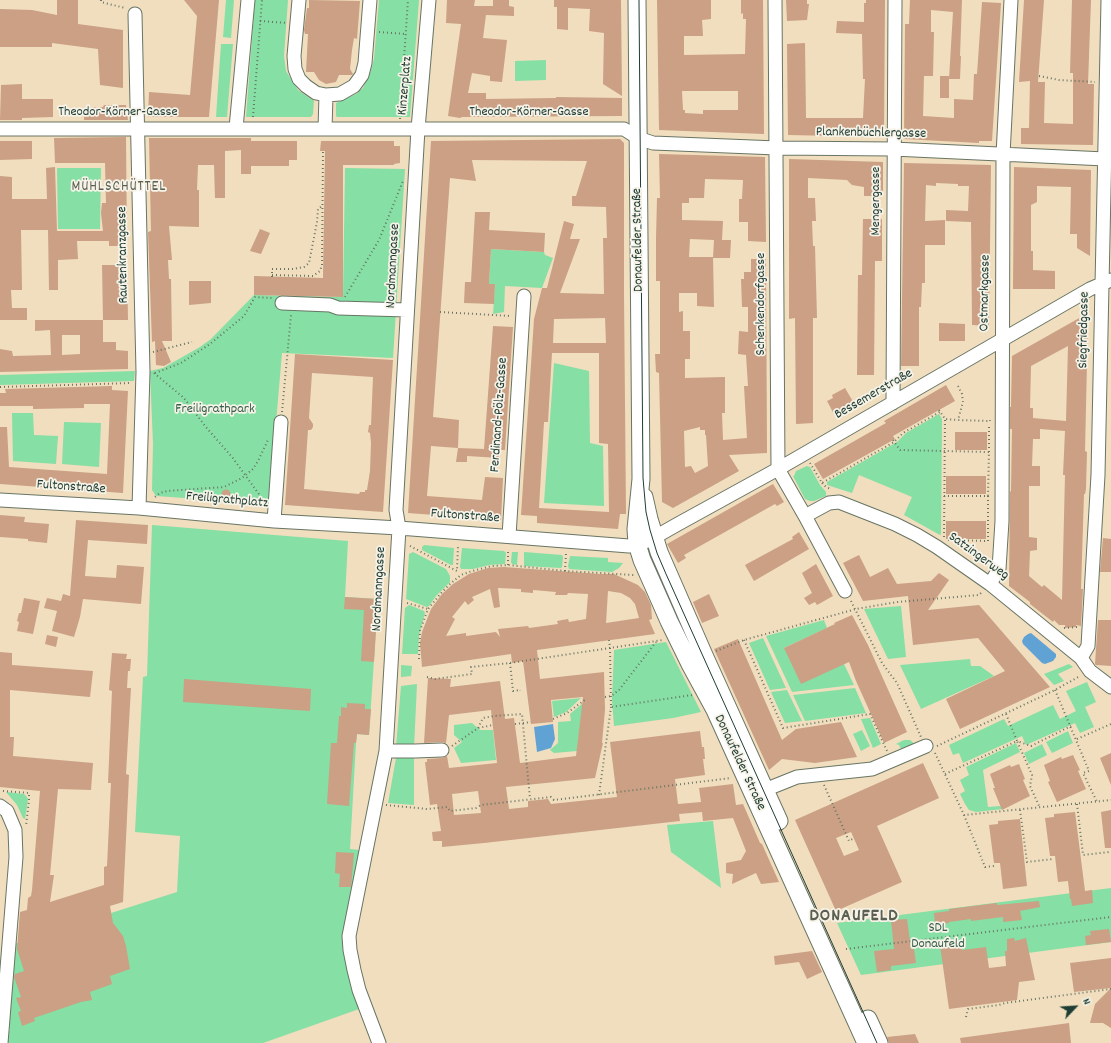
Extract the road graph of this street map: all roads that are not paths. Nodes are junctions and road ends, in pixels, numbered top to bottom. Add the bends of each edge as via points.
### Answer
1 (248, 0) edge
2 (299, 0) edge
3 (370, 0) edge
4 (429, 0) edge
5 (637, 0) edge
6 (775, 0) edge
7 (895, 0) edge
8 (1012, 0) edge
9 (1108, 0) edge
10 (135, 14) road end
11 (326, 95) junction
12 (138, 128) junction
13 (236, 128) junction
14 (0, 129) edge
15 (325, 129) junction
16 (418, 129) junction
17 (638, 138) junction
18 (777, 148) junction
19 (893, 149) junction
20 (1003, 155) junction
21 (1105, 159) junction
22 (1107, 281) edge
23 (524, 296) dead end
24 (287, 303) road end
25 (407, 310) junction
26 (1001, 340) junction
27 (893, 402) junction
28 (280, 416) road end
29 (778, 469) junction
30 (0, 500) edge
31 (140, 508) junction
32 (805, 516) junction
33 (274, 521) junction
34 (399, 528) junction
35 (648, 540) junction
36 (509, 543) junction
37 (986, 588) junction
38 (845, 591) dead end
39 (1080, 658) junction
40 (1111, 687) edge
41 (926, 746) road end
42 (386, 750) junction
43 (445, 750) road end
44 (759, 792) junction
45 (0, 806) edge
46 (0, 1043) edge
47 (379, 1043) edge
48 (866, 1043) edge
49 (871, 1043) edge
50 (879, 1043) edge

1 - 13 street
2 - 11 street via 294,56 297,74 306,86 316,93
3 - 11 street via 364,69 359,80 340,94
4 - 16 street, Kinzerplatz
5 - 17 main road, Donaufelder Straße
6 - 18 street, Schenkendorfgasse
7 - 19 street, Mengergasse
8 - 20 street, Ostmarkgasse
9 - 21 street, Siegfriedgasse
10 - 12 street, Rautenkranzgasse
11 - 15 street
12 - 13 street, Theodor-Körner-Gasse
12 - 14 street, Theodor-Körner-Gasse
12 - 31 street, Rautenkranzgasse via 146,376
13 - 15 street, Kinzerplatz
15 - 16 street, Kinzerplatz
16 - 17 street, Theodor-Körner-Gasse via 624,129
16 - 25 street, Nordmanngasse
17 - 18 street, Plankenbüchlergasse via 653,143
17 - 35 main road, Donaufelder Straße via 641,479 636,529
18 - 19 street, Plankenbüchlergasse
18 - 29 street, Schenkendorfgasse
19 - 20 street, Plankenbüchlergasse
19 - 27 street, Mengergasse
20 - 21 street, Plankenbüchlergasse
20 - 26 street, Ostmarkgasse
21 - 22 street, Siegfriedgasse
22 - 26 street, Bessemerstraße
22 - 39 street, Siegfriedgasse via 1088,646
23 - 36 street, Ferdinand-Pölz-Gasse
24 - 25 street via 330,305 338,308
25 - 34 street, Nordmanngasse via 396,510
26 - 27 street, Bessemerstraße
26 - 37 street, Ostmarkgasse via 999,569
27 - 29 street, Bessemerstraße
28 - 33 street, Freiligrathplatz
29 - 32 street, Schenkendorfgasse
29 - 35 street, Bessemerstraße
30 - 31 street, Fultonstraße
31 - 33 street, Freiligrathplatz
32 - 37 street, Satzingerweg via 829,503 852,506 937,546
32 - 38 street, Schenkendorfgasse
33 - 34 street, Fultonstraße
34 - 36 street, Fultonstraße
34 - 42 street, Nordmanngasse
35 - 36 street, Fultonstraße via 629,546
35 - 44 main road, Donaufelder Straße via 703,653
37 - 39 street, Satzingerweg
39 - 40 street, Satzingerweg via 1090,671
41 - 44 street via 872,769 797,777
42 - 43 street
42 - 47 street, Nordmanngasse via 349,936 359,990
44 - 48 main road, Donaufelder Straße
44 - 49 street, Donaufelder Straße
44 - 50 main road, Donaufelder Straße
45 - 46 street via 15,830 16,857

